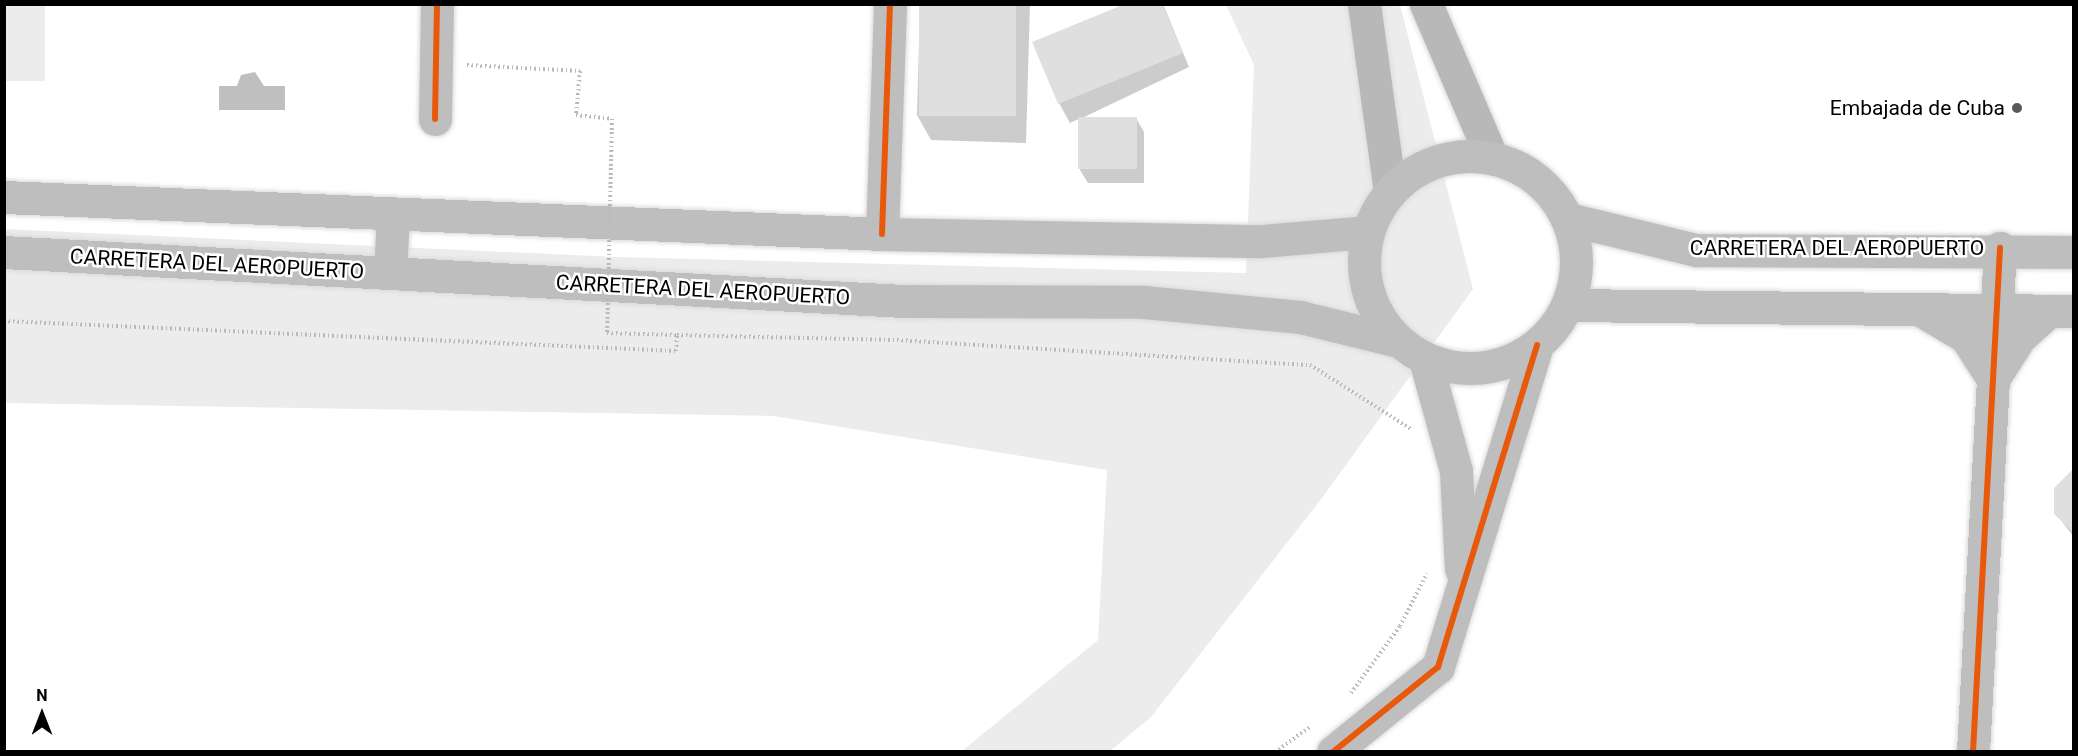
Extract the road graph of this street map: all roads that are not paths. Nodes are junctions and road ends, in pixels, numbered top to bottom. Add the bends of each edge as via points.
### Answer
1 (437, 4) edge
2 (890, 4) edge
3 (1364, 4) edge
4 (1426, 4) edge
5 (435, 119) dead end
6 (1492, 158) junction
7 (1390, 191) junction
8 (4, 197) edge
9 (393, 215) junction
10 (1568, 219) junction
11 (1366, 232) junction
12 (882, 234) junction
13 (2000, 248) junction
14 (4, 252) edge
15 (2073, 252) edge
16 (390, 273) junction
17 (1568, 305) junction
18 (1917, 308) junction
19 (1996, 309) junction
20 (2061, 311) edge
21 (1398, 341) junction
22 (1537, 345) junction
23 (1425, 359) junction
24 (1993, 379) junction
25 (1461, 594) junction
26 (1333, 752) edge
27 (1973, 752) edge

1 - 5 main road
2 - 12 main road
3 - 7 main road
4 - 6 main road
6 - 7 main road via 1437,160
6 - 10 main road via 1538,180
7 - 11 main road
8 - 9 main road
9 - 12 main road
9 - 16 main road
10 - 13 main road, CARRETERA DEL AEROPUERTO via 1696,250
10 - 17 main road via 1577,262
11 - 12 main road via 1262,241
11 - 21 main road via 1366,291
13 - 15 main road, CARRETERA DEL AEROPUERTO
13 - 19 main road
14 - 16 main road, CARRETERA DEL AEROPUERTO
16 - 21 main road, CARRETERA DEL AEROPUERTO via 903,301 1144,302 1300,317
17 - 18 main road
17 - 22 main road
18 - 19 main road
18 - 24 main road via 1966,337
19 - 20 main road
19 - 24 main road
20 - 24 main road via 2020,337
21 - 23 main road
22 - 23 main road via 1495,366 1447,367
22 - 25 main road
23 - 25 main road via 1456,471
24 - 27 main road
25 - 26 main road via 1438,667

